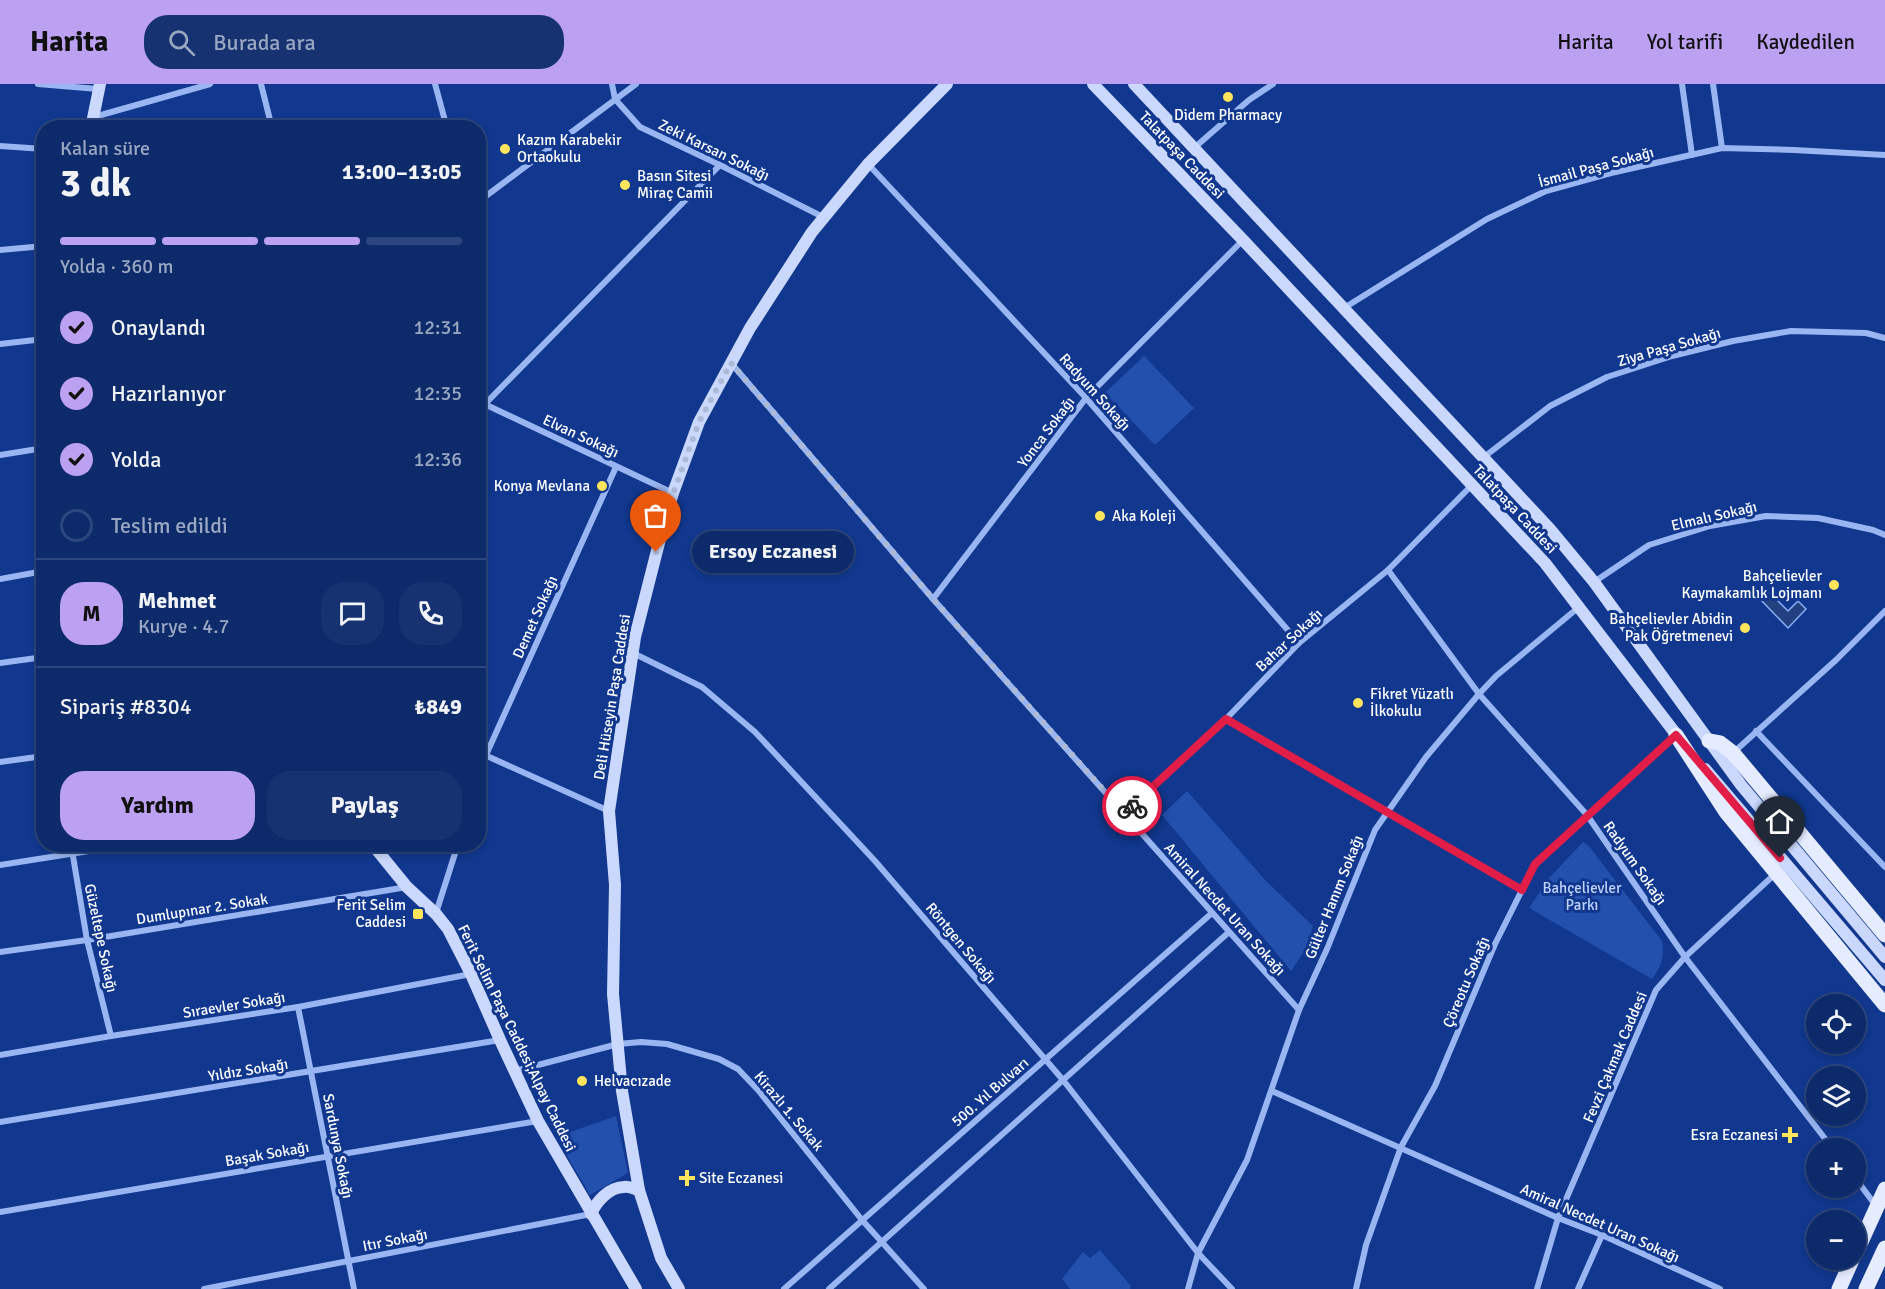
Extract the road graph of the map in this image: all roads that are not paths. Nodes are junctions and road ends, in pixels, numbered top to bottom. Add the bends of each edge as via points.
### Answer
1 (38, 84) edge
2 (210, 84) edge
3 (261, 84) edge
4 (435, 84) edge
5 (612, 84) edge
6 (636, 84) edge
7 (947, 84) edge
8 (1093, 84) edge
9 (1134, 84) edge
10 (1272, 84) edge
11 (1682, 84) edge
12 (1713, 84) edge
13 (100, 87) edge
14 (615, 99) junction
15 (93, 120) edge
16 (99, 120) edge
17 (270, 120) edge
18 (445, 120) edge
19 (0, 146) edge
20 (36, 148) edge
21 (1193, 148) junction
22 (1722, 148) junction
23 (1692, 154) junction
24 (1885, 155) edge
25 (868, 164) junction
26 (720, 165) junction
27 (486, 196) edge
28 (824, 218) junction
29 (1243, 240) junction
30 (36, 247) edge
31 (0, 250) edge
32 (1343, 308) junction
33 (1885, 338) edge
34 (36, 340) edge
35 (0, 344) edge
36 (731, 363) junction
37 (1086, 398) junction
38 (486, 399) edge
39 (486, 405) edge
40 (36, 449) edge
41 (0, 455) edge
42 (1484, 457) junction
43 (616, 466) junction
44 (1472, 485) junction
45 (673, 494) junction
46 (1885, 535) edge
47 (1388, 570) junction
48 (36, 573) edge
49 (0, 579) edge
50 (1594, 582) junction
51 (933, 599) junction
52 (1580, 606) junction
53 (1885, 611) edge
54 (1299, 643) junction
55 (633, 653) junction
56 (36, 658) edge
57 (0, 663) edge
58 (1479, 694) junction
59 (1226, 719) junction
60 (1756, 731) junction
61 (1676, 735) junction
62 (1709, 741) junction
63 (1732, 753) junction
64 (486, 755) joint
65 (36, 757) edge
66 (0, 762) edge
67 (609, 811) junction
68 (1388, 812) junction
69 (1124, 813) junction
70 (1587, 815) junction
71 (72, 852) edge
72 (89, 852) edge
73 (379, 852) edge
74 (455, 852) edge
75 (72, 855) junction
76 (0, 865) edge
77 (1885, 867) edge
78 (1775, 874) junction
79 (407, 887) junction
80 (1522, 890) junction
81 (1212, 913) junction
82 (436, 914) junction
83 (1229, 932) junction
84 (1885, 935) edge
85 (87, 940) junction
86 (0, 952) edge
87 (1685, 957) junction
88 (1885, 957) edge
89 (471, 974) junction
90 (1885, 980) edge
91 (1885, 1005) edge
92 (298, 1007) junction
93 (1299, 1010) junction
94 (111, 1036) junction
95 (500, 1040) junction
96 (618, 1044) junction
97 (0, 1055) edge
98 (1045, 1060) junction
99 (515, 1071) junction
100 (312, 1072) junction
101 (1063, 1080) junction
102 (1272, 1091) junction
103 (538, 1121) junction
104 (0, 1122) edge
105 (1825, 1138) edge
106 (1401, 1147) junction
107 (328, 1156) junction
108 (1885, 1189) edge
109 (639, 1190) junction
110 (1866, 1192) edge
111 (1877, 1206) junction
112 (0, 1212) edge
113 (591, 1214) junction
114 (1558, 1218) junction
115 (862, 1221) junction
116 (1866, 1231) edge
117 (1602, 1235) junction
118 (882, 1242) junction
119 (1885, 1248) edge
120 (1198, 1253) junction
121 (349, 1261) junction
122 (1848, 1270) edge
123 (204, 1289) edge
124 (354, 1289) edge
125 (636, 1289) edge
126 (679, 1289) edge
127 (784, 1289) edge
128 (829, 1289) edge
129 (924, 1289) edge
130 (1188, 1289) edge
131 (1232, 1289) edge
132 (1356, 1289) edge
133 (1537, 1289) edge
134 (1578, 1289) edge
135 (1720, 1289) edge
136 (1839, 1289) edge
137 (1866, 1289) edge

1 - 13 street
2 - 16 street
3 - 17 street
4 - 18 street
5 - 14 street
6 - 14 street
7 - 25 main road, Deli Hüseyin Paşa Caddesi
8 - 29 main road, Talatpaşa Caddesi
9 - 21 main road, Talatpaşa Caddesi
10 - 21 street
11 - 23 street
12 - 22 street
13 - 15 main road
14 - 26 street, Zeki Karsan Sokağı via 640,127
14 - 27 street
19 - 20 street
21 - 32 main road, Talatpaşa Caddesi
22 - 23 street, İsmail Paşa Sokağı
22 - 24 street, İsmail Paşa Sokağı
23 - 32 street, İsmail Paşa Sokağı via 1546,191 1487,219
25 - 28 main road, Deli Hüseyin Paşa Caddesi
25 - 37 street, Radyum Sokağı
26 - 28 street, Zeki Karsan Sokağı
26 - 38 street
28 - 36 main road, Deli Hüseyin Paşa Caddesi via 756,318
29 - 37 street, Yonca Sokağı
29 - 44 main road, Talatpaşa Caddesi
30 - 31 street
32 - 42 main road, Talatpaşa Caddesi
33 - 42 street, Ziya Paşa Sokağı via 1866,333 1791,331 1672,356 1607,377 1550,406
34 - 35 street
36 - 45 main road, Deli Hüseyin Paşa Caddesi via 699,422
36 - 51 street, Amiral Necdet Uran Sokağı
37 - 51 street, Yonca Sokağı
37 - 54 street, Radyum Sokağı
39 - 43 street, Elvan Sokağı
40 - 41 street
42 - 50 main road, Talatpaşa Caddesi
43 - 45 street, Elvan Sokağı
43 - 64 street, Demet Sokağı
44 - 47 street, Bahar Sokağı
44 - 52 main road, Talatpaşa Caddesi
45 - 55 main road, Deli Hüseyin Paşa Caddesi
46 - 50 street, Elmalı Sokağı via 1818,518 1766,516 1710,526 1649,545
47 - 54 street, Bahar Sokağı
47 - 58 street, Radyum Sokağı
48 - 49 street
50 - 62 main road, Talatpaşa Caddesi
51 - 69 street, Amiral Necdet Uran Sokağı
52 - 58 street, Gülter Hanım Sokağı
52 - 61 main road, Talatpaşa Caddesi
53 - 60 street
54 - 59 street, Bahar Sokağı
55 - 67 main road, Deli Hüseyin Paşa Caddesi
55 - 98 street, Röntgen Sokağı via 702,687 755,732 875,861
56 - 57 street
58 - 68 street, Gülter Hanım Sokağı via 1426,757
58 - 70 street, Radyum Sokağı
59 - 68 street
59 - 69 street, Bahar Sokağı
60 - 63 street
60 - 77 street
61 - 70 street, Çöreotu Sokağı
61 - 78 main road via 1726,812
61 - 90 main road, Talatpaşa Caddesi
62 - 63 main road via 1720,743
62 - 88 main road, Talatpaşa Caddesi
63 - 84 main road
64 - 67 street
65 - 66 street
67 - 96 main road, Deli Hüseyin Paşa Caddesi via 615,885 614,994
68 - 80 street
68 - 93 street, Gülter Hanım Sokağı via 1375,830
69 - 81 street, Amiral Necdet Uran Sokağı
70 - 80 street, Çöreotu Sokağı via 1535,864
70 - 87 street, Radyum Sokağı
71 - 75 street, Güzeltepe Sokağı
72 - 75 street
73 - 79 main road, Ferit Selim Paşa Caddesi;Alpay Caddesi
74 - 82 street
75 - 76 street
75 - 85 street, Güzeltepe Sokağı
78 - 87 street, Fevzi Çakmak Caddesi
78 - 91 main road
79 - 82 main road, Ferit Selim Paşa Caddesi;Alpay Caddesi
79 - 85 street, Dumlupınar 2. Sokak
80 - 106 street, Çöreotu Sokağı via 1435,1086
81 - 83 street, Amiral Necdet Uran Sokağı
81 - 98 street, 500. Yıl Bulvarı
82 - 89 main road, Ferit Selim Paşa Caddesi;Alpay Caddesi
83 - 93 street, Amiral Necdet Uran Sokağı
83 - 101 street
85 - 86 street, Dumlupınar 2. Sokak
85 - 94 street, Güzeltepe Sokağı
87 - 105 street, Radyum Sokağı
87 - 114 street, Fevzi Çakmak Caddesi via 1656,990
89 - 92 street, Sıraevler Sokağı
89 - 95 main road, Ferit Selim Paşa Caddesi;Alpay Caddesi
92 - 94 street, Sıraevler Sokağı
92 - 100 street, Sardunya Sokağı
93 - 102 street, Gülter Hanım Sokağı
94 - 97 street, Sıraevler Sokağı
95 - 99 main road, Ferit Selim Paşa Caddesi;Alpay Caddesi
95 - 100 street, Yıldız Sokağı
96 - 99 street, Kirazlı 1. Sokak
96 - 109 main road, Deli Hüseyin Paşa Caddesi
96 - 115 street, Kirazlı 1. Sokak via 667,1044 719,1059 738,1069
98 - 101 street, Röntgen Sokağı
98 - 115 street, 500. Yıl Bulvarı
99 - 103 main road, Ferit Selim Paşa Caddesi;Alpay Caddesi
100 - 104 street, Yıldız Sokağı
100 - 107 street, Sardunya Sokağı
101 - 118 street
101 - 120 street, Röntgen Sokağı
102 - 106 street, Amiral Necdet Uran Sokağı
102 - 120 street, Gülter Hanım Sokağı via 1247,1160
103 - 107 street, Başak Sokağı
103 - 113 main road, Ferit Selim Paşa Caddesi;Alpay Caddesi
106 - 114 street, Amiral Necdet Uran Sokağı
106 - 132 street, Çöreotu Sokağı via 1366,1245
107 - 112 street, Başak Sokağı
107 - 121 street, Sardunya Sokağı
108 - 111 main road
109 - 113 main road via 624,1186 616,1189 596,1203
109 - 126 main road, Deli Hüseyin Paşa Caddesi via 661,1258
110 - 111 street
111 - 116 main road
113 - 121 street, Itır Sokağı
113 - 125 main road, Ferit Selim Paşa Caddesi;Alpay Caddesi
114 - 117 street, Amiral Necdet Uran Sokağı
114 - 133 street, Fevzi Çakmak Caddesi
115 - 118 street, Kirazlı 1. Sokak
115 - 127 street, 500. Yıl Bulvarı
117 - 134 street
117 - 135 street, Amiral Necdet Uran Sokağı
118 - 128 street
118 - 129 street, Kirazlı 1. Sokak
119 - 137 main road
120 - 130 street, Gülter Hanım Sokağı
120 - 131 street, Röntgen Sokağı
121 - 123 street, Itır Sokağı
121 - 124 street, Sardunya Sokağı
122 - 136 main road

